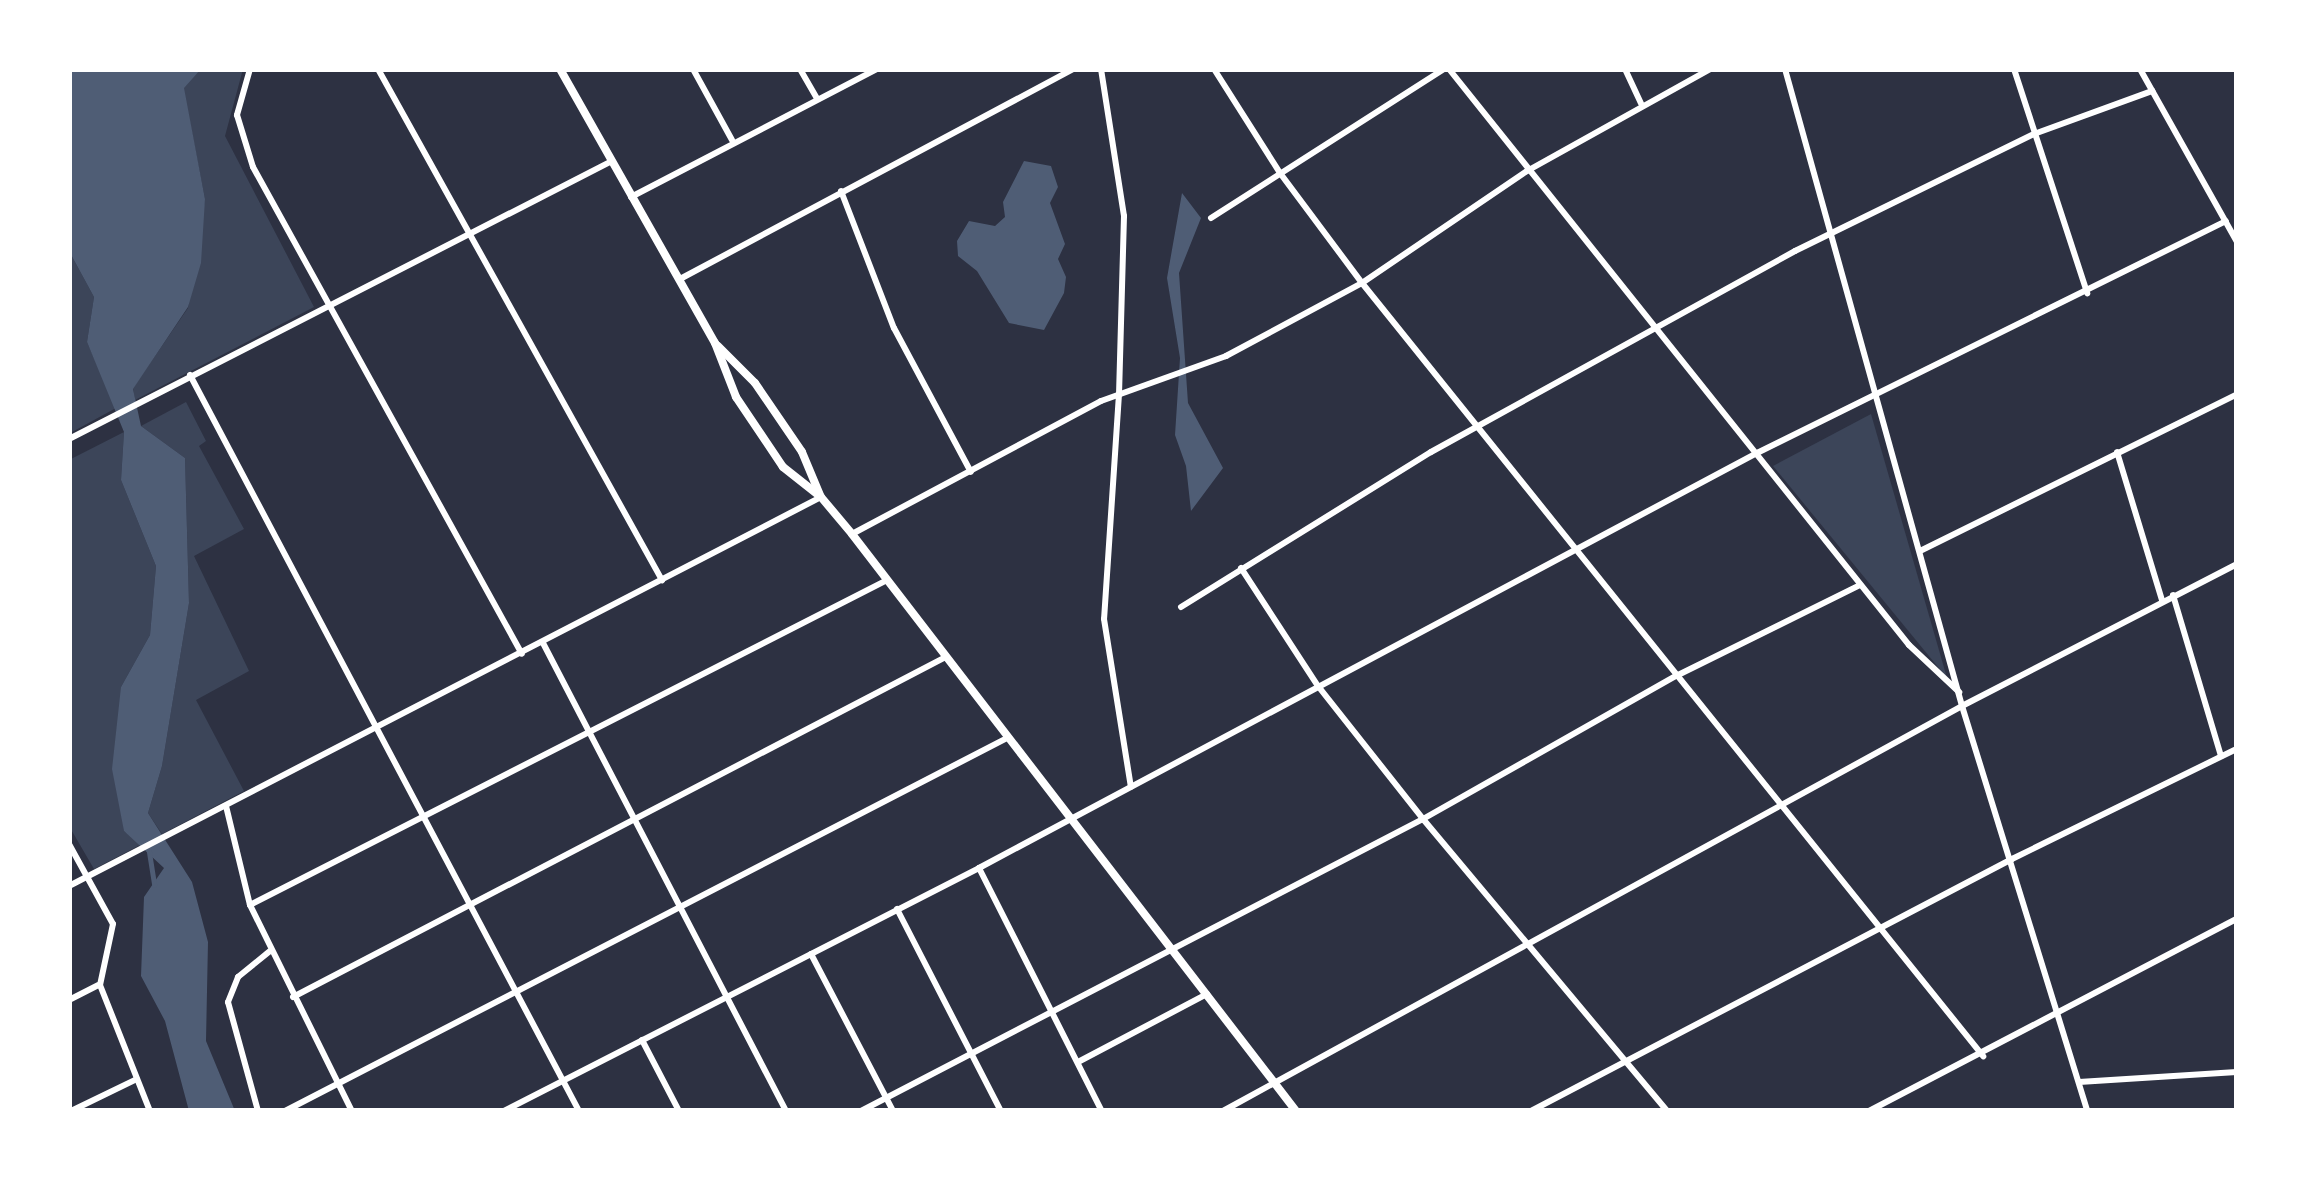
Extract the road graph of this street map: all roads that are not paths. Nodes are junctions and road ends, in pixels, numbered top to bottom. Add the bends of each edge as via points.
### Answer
1 (250, 69) edge
2 (378, 69) edge
3 (560, 69) edge
4 (693, 69) edge
5 (800, 69) edge
6 (877, 69) edge
7 (1074, 69) edge
8 (1101, 69) edge
9 (1214, 69) edge
10 (1446, 69) edge
11 (1625, 69) edge
12 (1710, 69) edge
13 (1785, 69) edge
14 (2014, 69) edge
15 (2140, 69) edge
16 (2152, 91) junction
17 (817, 99) junction
18 (1641, 103) junction
19 (2034, 134) junction
20 (733, 141) junction
21 (610, 162) junction
22 (1527, 171) junction
23 (1280, 173) junction
24 (841, 191) junction
25 (631, 197) junction
26 (1211, 218) dead end
27 (2226, 221) junction
28 (1830, 233) junction
29 (469, 234) junction
30 (2237, 242) edge
31 (680, 279) junction
32 (1362, 284) junction
33 (2087, 293) junction
34 (328, 307) junction
35 (1656, 328) junction
36 (715, 344) junction
37 (190, 375) junction
38 (1120, 394) junction
39 (2237, 394) edge
40 (1878, 395) junction
41 (1476, 428) junction
42 (69, 439) edge
43 (2117, 452) junction
44 (1756, 453) junction
45 (970, 472) junction
46 (821, 496) junction
47 (852, 534) junction
48 (1576, 550) junction
49 (1919, 551) junction
50 (2237, 564) edge
51 (1241, 568) junction
52 (662, 580) junction
53 (887, 580) junction
54 (1860, 585) junction
55 (2174, 595) junction
56 (2162, 601) junction
57 (1180, 607) dead end
58 (543, 643) junction
59 (523, 654) junction
60 (944, 658) junction
61 (1676, 676) junction
62 (1318, 686) junction
63 (1959, 692) junction
64 (1963, 706) junction
65 (376, 728) junction
66 (590, 734) junction
67 (1006, 738) junction
68 (2237, 749) edge
69 (2221, 757) junction
70 (1131, 787) junction
71 (1784, 805) junction
72 (226, 806) junction
73 (1074, 817) junction
74 (424, 819) junction
75 (1423, 819) junction
76 (634, 820) junction
77 (69, 844) edge
78 (2012, 859) junction
79 (979, 868) junction
80 (90, 875) junction
81 (69, 886) edge
82 (250, 905) junction
83 (471, 906) junction
84 (677, 907) junction
85 (897, 909) junction
86 (2237, 919) edge
87 (1883, 927) junction
88 (1523, 944) junction
89 (1174, 950) junction
90 (270, 951) junction
91 (811, 954) junction
92 (100, 985) junction
93 (516, 990) junction
94 (1207, 994) junction
95 (292, 997) junction
96 (725, 997) junction
97 (69, 1000) edge
98 (1054, 1011) junction
99 (2058, 1013) junction
100 (642, 1040) junction
101 (972, 1054) junction
102 (1983, 1055) junction
103 (1625, 1059) junction
104 (1078, 1062) junction
105 (2237, 1072) edge
106 (137, 1079) junction
107 (563, 1080) junction
108 (2079, 1082) junction
109 (1274, 1084) junction
110 (339, 1085) junction
111 (886, 1099) junction
112 (71, 1111) edge
113 (150, 1111) edge
114 (258, 1111) edge
115 (285, 1111) edge
116 (352, 1111) edge
117 (504, 1111) edge
118 (578, 1111) edge
119 (680, 1111) edge
120 (786, 1111) edge
121 (861, 1111) edge
122 (892, 1111) edge
123 (1001, 1111) edge
124 (1102, 1111) edge
125 (1223, 1111) edge
126 (1296, 1111) edge
127 (1531, 1111) edge
128 (1667, 1111) edge
129 (1869, 1111) edge
130 (2087, 1111) edge

1 - 34 street via 238,129
2 - 29 street
3 - 21 street
4 - 20 street
5 - 17 street
6 - 17 street
7 - 24 street
8 - 38 street via 1124,216
9 - 23 street
10 - 22 street
10 - 23 street
11 - 18 street
12 - 18 street
13 - 28 street
14 - 19 street
15 - 16 street
16 - 19 street
16 - 27 street
17 - 20 street
18 - 22 street
19 - 28 street
19 - 33 street
20 - 25 street
21 - 25 street
21 - 29 street
22 - 32 street
22 - 35 street
23 - 26 street
23 - 32 street
24 - 31 street
24 - 45 street via 894,328
25 - 31 street
27 - 30 street
27 - 33 street
28 - 35 street
28 - 40 street
29 - 34 street
29 - 52 street
31 - 36 street
32 - 38 street via 1199,368
32 - 41 street
33 - 40 street
34 - 37 street
34 - 59 street
35 - 41 street
35 - 44 street
36 - 46 street via 755,383
36 - 46 street via 736,397 783,467
37 - 42 street
37 - 65 street
38 - 45 street
38 - 70 street via 1104,620
39 - 43 street
40 - 44 street
40 - 49 street
41 - 48 street
41 - 51 street
43 - 49 street
43 - 56 street
44 - 48 street
44 - 54 street
45 - 47 street
46 - 47 street
46 - 52 street
47 - 53 street
48 - 61 street
48 - 62 street
49 - 63 street
50 - 55 street
51 - 57 street
51 - 62 street
52 - 58 street
53 - 60 street
53 - 66 street
54 - 61 street
54 - 63 street
55 - 56 street
55 - 69 street
56 - 64 street
58 - 59 street
58 - 66 street
59 - 65 street
60 - 67 street
60 - 76 street
61 - 71 street
61 - 75 street
62 - 70 street
62 - 75 street
63 - 64 street
64 - 71 street
64 - 78 street
65 - 72 street
65 - 74 street
66 - 74 street
66 - 76 street
67 - 73 street
67 - 84 street
68 - 69 street
69 - 78 street
70 - 73 street
71 - 87 street
71 - 88 street
72 - 80 street
72 - 82 street
73 - 79 street
73 - 89 street
74 - 82 street
74 - 83 street
75 - 88 street
75 - 89 street
76 - 83 street
76 - 84 street
77 - 80 street
78 - 87 street
78 - 99 street
79 - 85 street
79 - 98 street
80 - 81 street
80 - 92 street via 113,924
82 - 90 street
83 - 93 street
83 - 95 street
84 - 93 street
84 - 96 street
85 - 91 street
85 - 101 street
86 - 99 street
87 - 102 street
87 - 103 street
88 - 103 street
88 - 109 street
89 - 94 street
89 - 98 street
90 - 95 street
90 - 114 street via 238,977 228,1002
91 - 96 street
91 - 111 street
92 - 97 street
92 - 106 street
93 - 107 street
93 - 110 street
94 - 104 street
94 - 109 street
95 - 110 street
96 - 100 street
96 - 120 street
98 - 101 street
98 - 104 street
99 - 102 street
99 - 108 street
100 - 107 street
100 - 119 street
101 - 111 street
101 - 123 street
102 - 129 street
103 - 127 street
103 - 128 street
104 - 124 street
105 - 108 street
106 - 112 street
106 - 113 street
107 - 117 street
107 - 118 street
108 - 130 street
109 - 125 street
109 - 126 street
110 - 115 street
110 - 116 street
111 - 121 street
111 - 122 street

